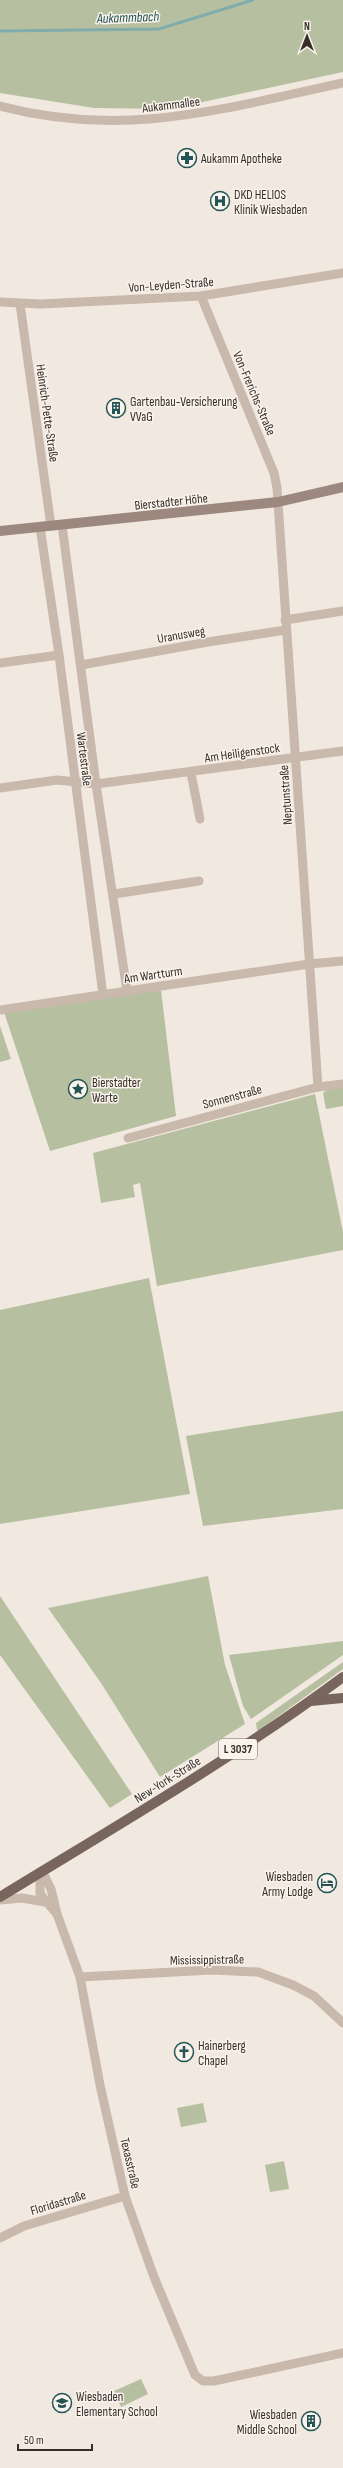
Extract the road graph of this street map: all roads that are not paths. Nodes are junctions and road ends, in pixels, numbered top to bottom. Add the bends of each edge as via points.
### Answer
1 (343, 83) edge
2 (0, 106) edge
3 (343, 273) edge
4 (200, 296) junction
5 (0, 302) edge
6 (20, 304) junction
7 (343, 487) edge
8 (278, 502) junction
9 (62, 525) junction
10 (51, 526) junction
11 (40, 527) junction
12 (0, 531) edge
13 (343, 611) edge
14 (285, 620) junction
15 (286, 630) junction
16 (59, 655) junction
17 (0, 663) edge
18 (81, 666) junction
19 (343, 751) edge
20 (296, 757) junction
21 (191, 773) junction
22 (75, 780) junction
23 (96, 784) junction
24 (0, 788) edge
25 (200, 819) dead end
26 (199, 881) dead end
27 (114, 894) junction
28 (343, 961) edge
29 (309, 964) junction
30 (127, 991) junction
31 (103, 995) junction
32 (0, 1010) edge
33 (343, 1084) edge
34 (318, 1087) junction
35 (128, 1138) dead end
36 (343, 1676) edge
37 (343, 1698) edge
38 (311, 1701) junction
39 (41, 1872) junction
40 (0, 1897) edge
41 (0, 1900) edge
42 (45, 1902) junction
43 (57, 1914) junction
44 (80, 1977) junction
45 (343, 2024) edge
46 (125, 2196) junction
47 (0, 2238) edge
48 (343, 2353) edge

1 - 2 street, Aukammallee via 200,114 143,121 65,119
3 - 4 street, Von-Leyden-Straße
4 - 6 street, Von-Leyden-Straße
4 - 8 street, Von-Frerichs-Straße via 274,474
5 - 6 street, Von-Leyden-Straße
6 - 10 street, Heinrich-Pette-Straße
7 - 8 main road, Bierstadter Höhe
8 - 9 main road, Bierstadter Höhe
8 - 14 street, Neptunstraße
9 - 10 main road, Bierstadter Höhe
9 - 18 street, Wartestraße
10 - 11 main road, Bierstadter Höhe
11 - 12 main road, Bierstadter Höhe
11 - 16 street, Wartestraße
13 - 14 street
14 - 15 street, Neptunstraße
15 - 18 street, Uranusweg
15 - 20 street, Neptunstraße
16 - 17 street
16 - 22 street, Wartestraße
18 - 23 street, Wartestraße
19 - 20 street, Am Heiligenstock
20 - 21 street, Am Heiligenstock
20 - 29 street, Neptunstraße
21 - 23 street, Am Heiligenstock
21 - 25 street, Am Heiligenstock
22 - 23 street, Am Heiligenstock
22 - 24 street, Am Heiligenstock
22 - 31 street, Wartestraße
23 - 27 street, Wartestraße
26 - 27 street
27 - 30 street, Wartestraße
28 - 29 street, Am Wartturm
29 - 30 street, Am Wartturm
29 - 34 street, Neptunstraße
30 - 31 street, Am Wartturm
31 - 32 street, Am Wartturm
33 - 34 street, Sonnenstraße
34 - 35 street, Sonnenstraße
36 - 38 main road, New-York-Straße / L 3037
37 - 38 main road
38 - 39 main road, New-York-Straße / L 3037 via 165,1796
39 - 40 main road, New-York-Straße / L 3037
39 - 42 street via 38,1886
39 - 43 street via 51,1889
41 - 42 street via 22,1898
42 - 43 street
43 - 44 street, Texasstraße
44 - 45 street, Mississippistraße via 212,1970 258,1972 314,1996
44 - 46 street, Texasstraße via 100,2085
46 - 47 street, Floridastraße via 24,2226
46 - 48 street, Texasstraße via 154,2277 195,2375 203,2381 214,2381

